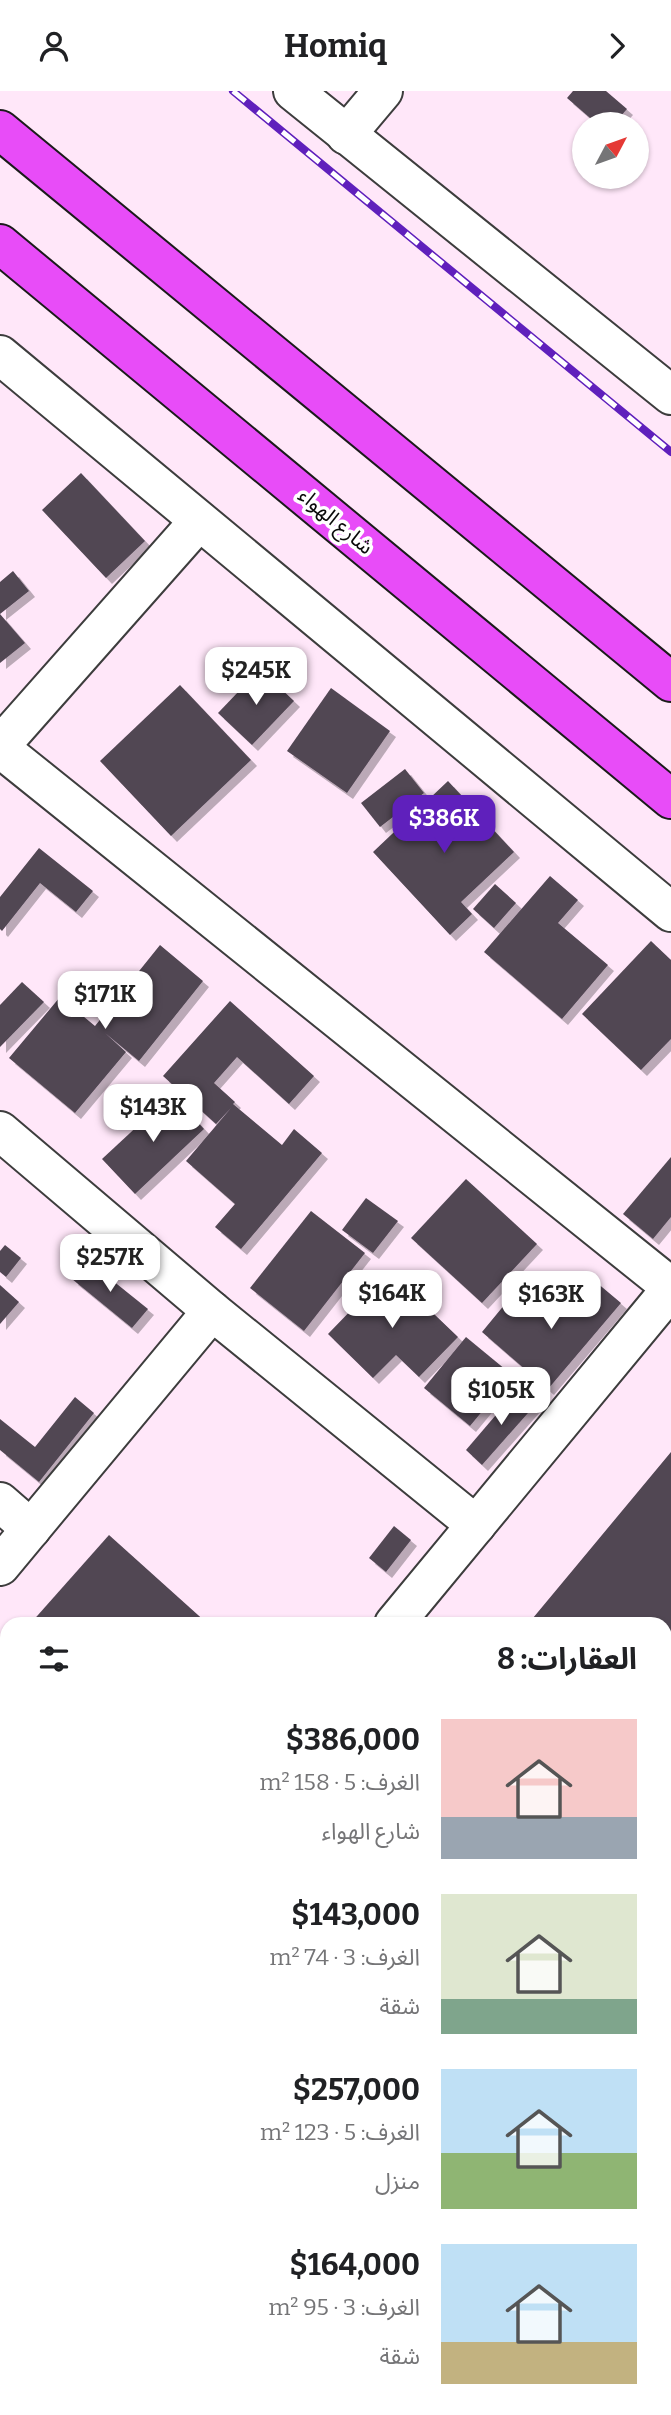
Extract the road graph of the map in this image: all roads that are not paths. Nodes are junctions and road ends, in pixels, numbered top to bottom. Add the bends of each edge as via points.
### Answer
1 (293, 91) edge
2 (383, 91) edge
3 (0, 130) edge
4 (346, 135) junction
5 (0, 244) edge
6 (0, 355) edge
7 (671, 395) edge
8 (200, 521) junction
9 (671, 682) edge
10 (0, 747) edge
11 (671, 799) edge
12 (671, 912) edge
13 (0, 1131) edge
14 (671, 1288) edge
15 (212, 1311) junction
16 (0, 1502) edge
17 (476, 1525) junction
18 (31, 1529) junction
19 (0, 1566) edge
20 (400, 1617) edge

1 - 4 street
2 - 4 street
3 - 9 highway
4 - 7 street
5 - 11 highway, شارع الهواء
6 - 8 street
8 - 10 street
8 - 12 street
10 - 14 street
13 - 15 street
14 - 17 street
15 - 17 street
15 - 18 street
16 - 18 street
17 - 20 street
18 - 19 street

